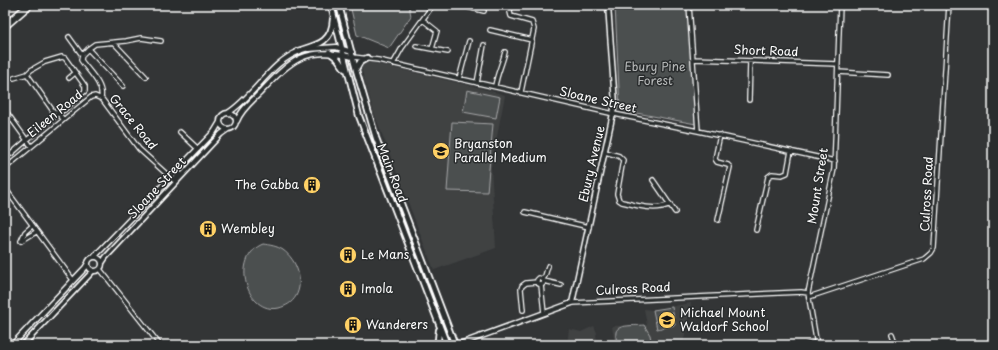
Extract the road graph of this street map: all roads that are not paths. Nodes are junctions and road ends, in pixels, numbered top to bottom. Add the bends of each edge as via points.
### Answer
1 (8, 5) edge
2 (29, 5) edge
3 (331, 5) edge
4 (340, 5) edge
5 (433, 5) edge
6 (459, 5) edge
7 (511, 5) edge
8 (608, 5) edge
9 (689, 5) edge
10 (840, 5) edge
11 (949, 5) edge
12 (472, 7) edge
13 (5, 8) edge
14 (484, 11) dead end
15 (333, 15) junction
16 (423, 20) junction
17 (5, 26) edge
18 (490, 30) dead end
19 (69, 37) dead end
20 (532, 40) junction
21 (161, 41) dead end
22 (469, 41) dead end
23 (114, 43) junction
24 (484, 45) dead end
25 (416, 46) dead end
26 (342, 48) junction
27 (88, 49) junction
28 (432, 49) junction
29 (298, 51) junction
30 (329, 52) junction
31 (448, 52) dead end
32 (505, 52) dead end
33 (344, 54) junction
34 (82, 55) junction
35 (354, 55) junction
36 (367, 58) junction
37 (693, 59) junction
38 (750, 61) junction
39 (393, 64) junction
40 (838, 64) junction
41 (356, 70) junction
42 (348, 72) junction
43 (838, 72) junction
44 (75, 73) junction
45 (27, 74) junction
46 (888, 75) dead end
47 (146, 77) dead end
48 (14, 78) dead end
49 (70, 78) dead end
50 (459, 79) junction
51 (477, 83) junction
52 (123, 86) dead end
53 (495, 86) junction
54 (520, 92) junction
55 (99, 97) junction
56 (749, 100) dead end
57 (5, 110) edge
58 (58, 113) junction
59 (228, 113) junction
60 (614, 114) junction
61 (63, 120) junction
62 (237, 121) junction
63 (220, 122) junction
64 (228, 130) junction
65 (698, 130) junction
66 (180, 132) dead end
67 (720, 135) junction
68 (210, 136) junction
69 (216, 139) junction
70 (27, 140) junction
71 (31, 146) junction
72 (209, 147) junction
73 (198, 149) junction
74 (791, 151) junction
75 (605, 152) junction
76 (5, 155) edge
77 (835, 161) junction
78 (193, 164) junction
79 (8, 166) dead end
80 (171, 178) junction
81 (653, 180) dead end
82 (5, 188) edge
83 (670, 204) junction
84 (525, 212) dead end
85 (675, 212) dead end
86 (718, 220) dead end
87 (32, 226) junction
88 (589, 227) junction
89 (756, 230) dead end
90 (36, 232) junction
91 (96, 256) junction
92 (102, 262) junction
93 (88, 264) junction
94 (548, 266) dead end
95 (100, 269) junction
96 (93, 271) junction
97 (73, 280) junction
98 (543, 280) junction
99 (537, 282) junction
100 (541, 285) junction
101 (561, 285) dead end
102 (808, 295) junction
103 (572, 302) junction
104 (523, 310) dead end
105 (544, 313) junction
106 (439, 327) junction
107 (892, 334) dead end
108 (455, 344) edge
109 (817, 344) edge
110 (12, 345) edge
111 (23, 345) edge
112 (160, 345) edge
113 (435, 345) edge
114 (445, 345) edge
115 (807, 345) edge
116 (896, 345) edge

1 - 13 highway
2 - 17 highway
3 - 15 main road, Main Road
4 - 35 main road, Main Road
5 - 16 street
6 - 12 street
7 - 20 street via 511,16 533,23
8 - 60 street, Ebury Avenue via 616,100
9 - 37 street
10 - 40 street, Mount Street
11 - 102 street, Culross Road via 934,248 924,259
12 - 14 street
15 - 26 main road, Main Road
15 - 29 main road via 332,30 326,40
16 - 28 street via 437,32
16 - 39 street
18 - 20 street
19 - 34 street, Grace Road
20 - 54 street
21 - 23 street via 141,38
22 - 50 street
23 - 27 street via 95,44
23 - 47 street
24 - 51 street
25 - 28 street
26 - 29 street, Sloane Street
26 - 33 main road, Main Road
26 - 35 street, Sloane Street
27 - 34 street
27 - 52 street
28 - 31 street
29 - 59 street, Sloane Street via 281,62 239,106
30 - 33 street, Sloane Street
30 - 42 main road
30 - 62 street, Sloane Street via 307,55 290,64 247,107
32 - 53 street
33 - 35 street, Sloane Street
33 - 42 main road, Main Road
34 - 55 street, Grace Road via 82,61 99,85
35 - 36 street, Sloane Street
35 - 41 main road, Main Road
36 - 39 street, Sloane Street
36 - 41 main road via 360,62
37 - 38 street, Short Road
37 - 65 street
38 - 40 street, Short Road
38 - 56 street
39 - 50 street, Sloane Street
40 - 43 street, Mount Street
41 - 108 main road, Main Road via 384,161
42 - 106 main road, Main Road via 363,128
43 - 46 street
43 - 77 street, Mount Street
44 - 45 street via 65,58 60,57 45,62
44 - 49 street
44 - 58 street via 86,91
45 - 48 street
45 - 58 street via 53,111
50 - 51 street, Sloane Street
51 - 53 street, Sloane Street
53 - 54 street, Sloane Street
54 - 60 street, Sloane Street
55 - 61 street, Eileen Road via 91,97
55 - 80 street, Grace Road via 140,149
57 - 70 street
58 - 61 street
58 - 70 street
59 - 62 street via 235,116
59 - 63 street via 223,115
60 - 65 street, Sloane Street
60 - 75 street, Ebury Avenue
61 - 71 street, Eileen Road
62 - 64 street via 234,127
63 - 64 street
63 - 68 street, Sloane Street
64 - 69 street, Sloane Street
65 - 67 street, Sloane Street
66 - 73 street
67 - 74 street, Sloane Street
67 - 86 street via 714,158 717,162 728,164 730,167
68 - 69 street
68 - 73 street, Sloane Street
69 - 72 street, Sloane Street
70 - 71 street
70 - 76 street via 11,154
71 - 79 street, Eileen Road
72 - 73 street
72 - 78 street, Sloane Street
73 - 80 street, Sloane Street
74 - 77 street, Sloane Street
74 - 89 street via 787,173 782,176 772,174 768,177
75 - 83 street via 620,156 623,160 617,194 619,200 649,208
75 - 88 street, Ebury Avenue
77 - 102 street, Mount Street
78 - 80 street via 174,180
78 - 92 street, Sloane Street
80 - 91 street, Sloane Street
81 - 83 street
82 - 87 street
83 - 85 street
84 - 88 street
87 - 90 street
87 - 90 street via 25,232 21,241
88 - 103 street, Ebury Avenue
90 - 97 street
91 - 92 street
91 - 93 street via 89,259
92 - 95 street
93 - 96 street
93 - 97 street
94 - 98 street
95 - 96 street
95 - 112 street
96 - 111 street
97 - 110 street
98 - 99 street via 539,278
98 - 100 street
98 - 101 street
99 - 100 street
99 - 104 street via 522,286
100 - 105 street
102 - 103 street, Culross Road via 801,292
102 - 109 street, Mount Street
103 - 105 street, Culross Road
105 - 108 street, Culross Road
106 - 113 main road via 439,337
106 - 114 main road, Main Road
107 - 116 street
108 - 114 street, Culross Road
109 - 115 street

